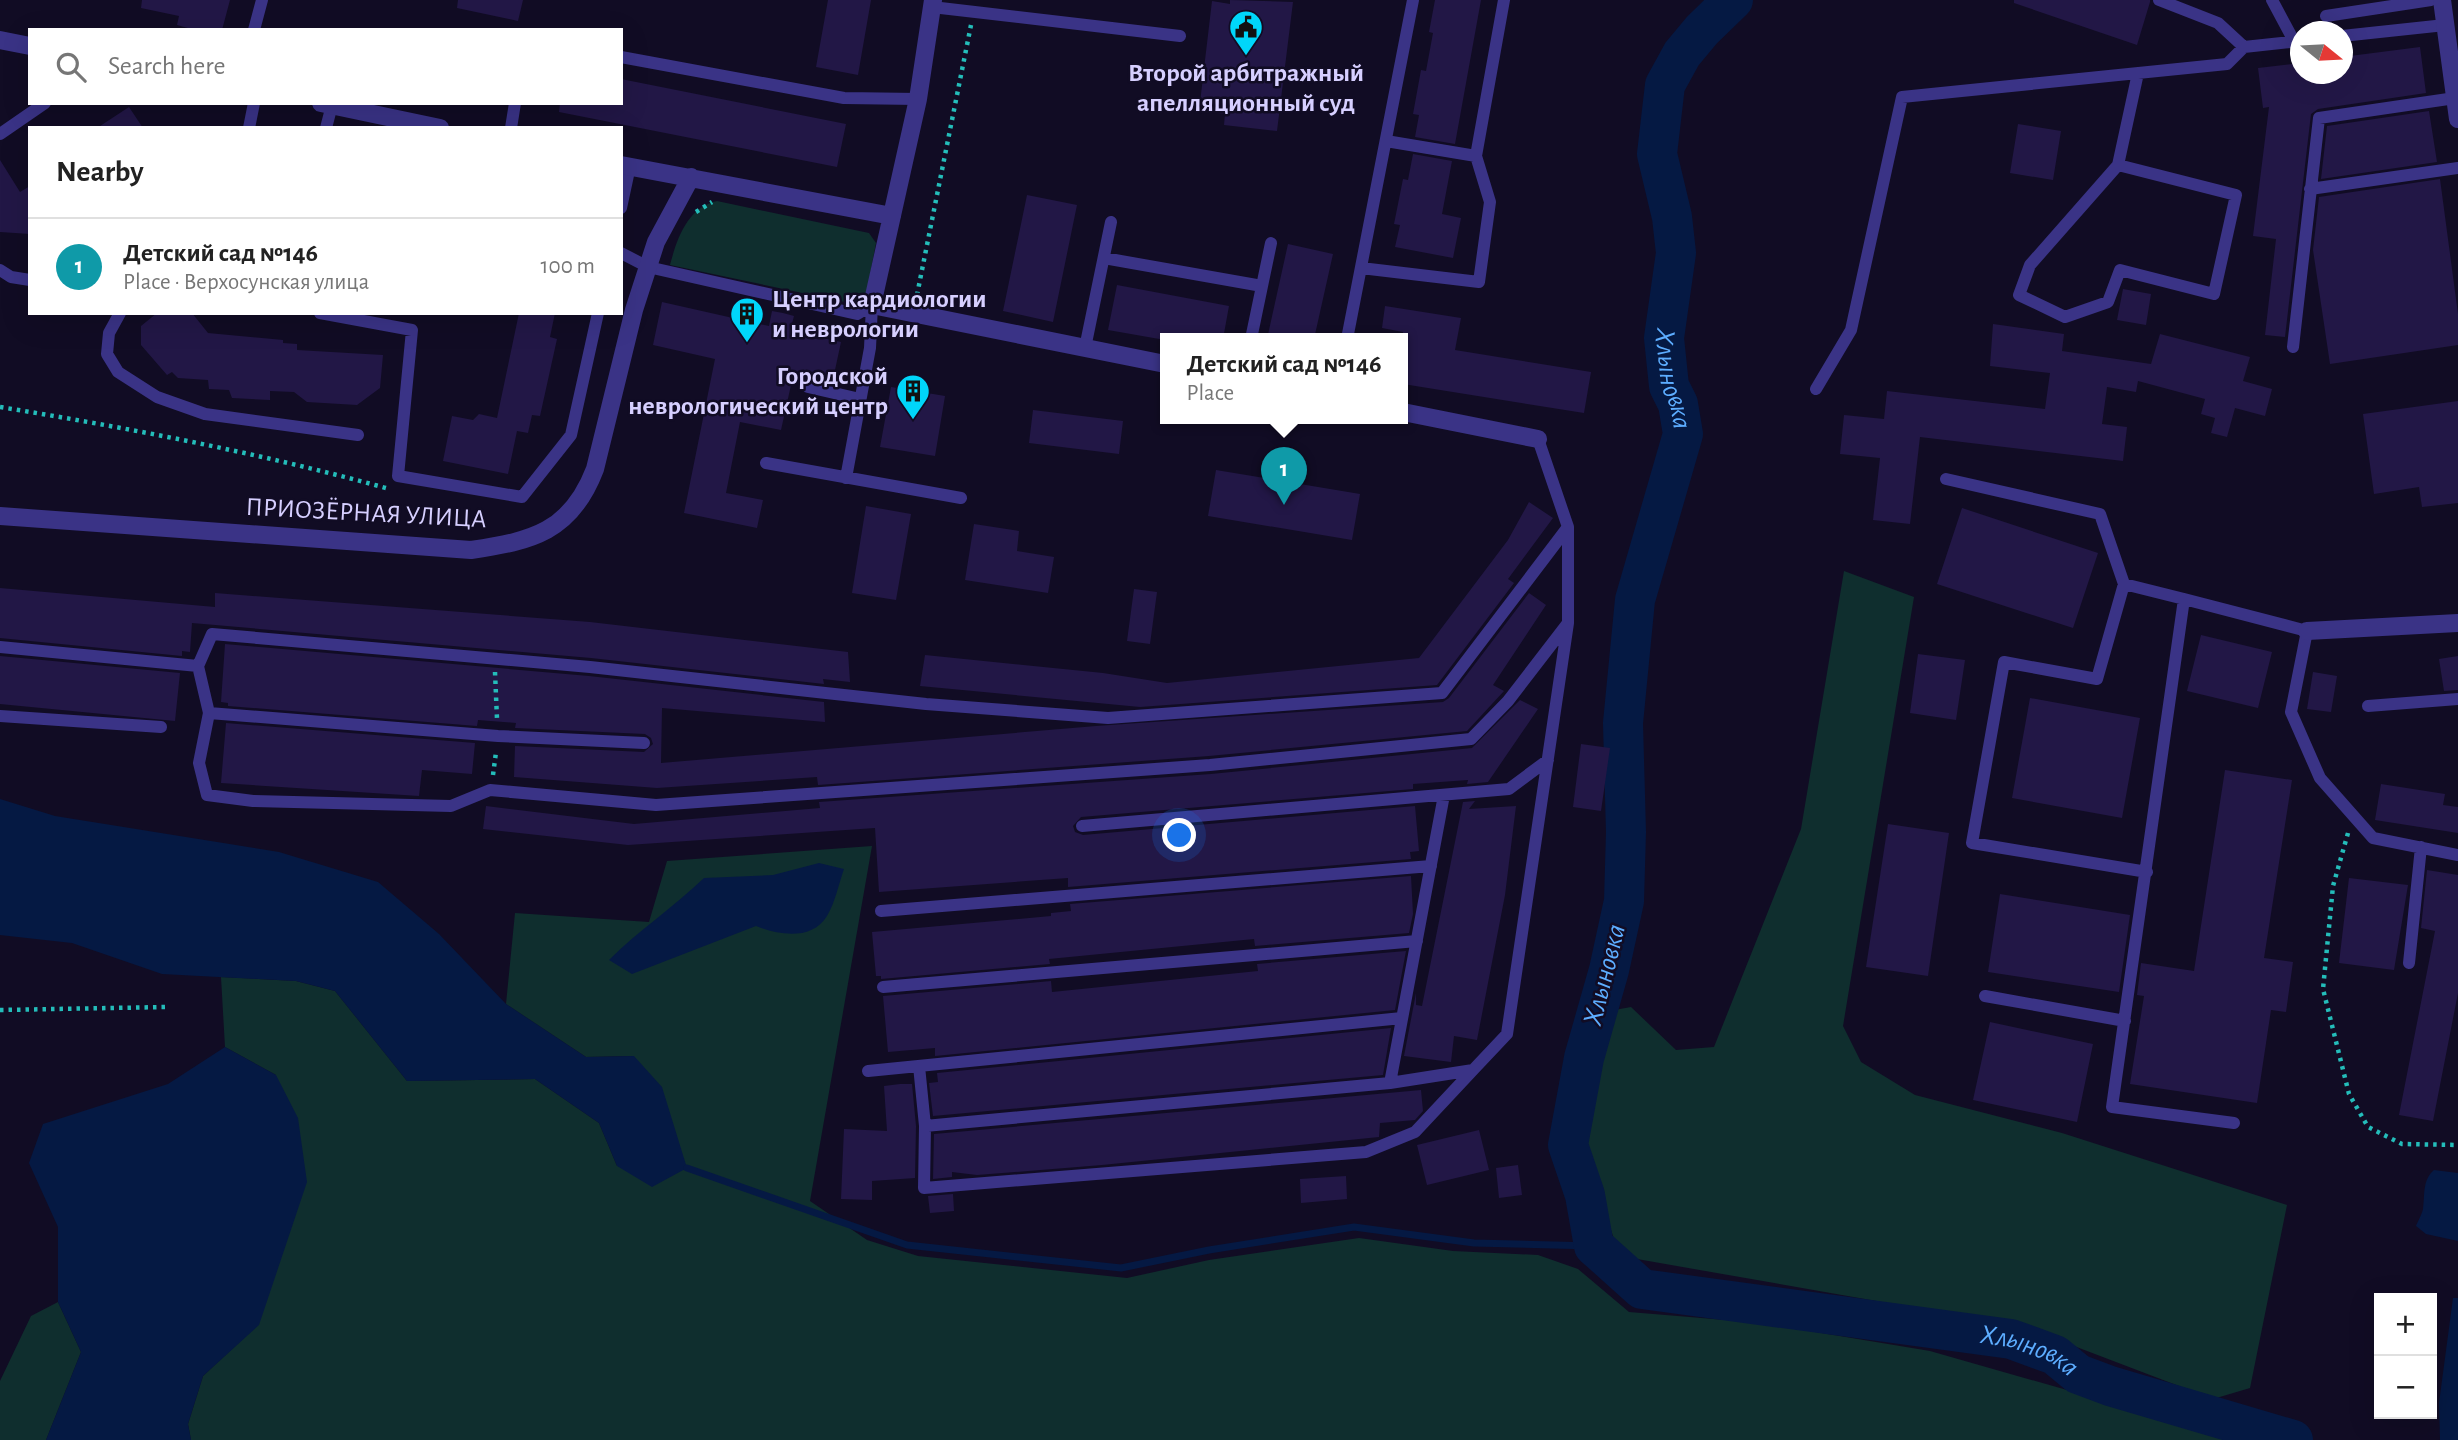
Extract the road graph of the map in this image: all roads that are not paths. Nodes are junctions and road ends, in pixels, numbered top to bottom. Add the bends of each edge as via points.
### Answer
1 (261, 0) edge
2 (1413, 0) edge
3 (1504, 0) edge
4 (2160, 0) edge
5 (2272, 0) edge
6 (2431, 0) edge
7 (2442, 0) edge
8 (933, 4) edge
9 (2326, 16) dead end
10 (2445, 25) junction
11 (254, 28) edge
12 (2290, 30) edge
13 (2353, 35) edge
14 (1180, 36) dead end
15 (0, 40) edge
16 (2290, 42) edge
17 (28, 46) edge
18 (2244, 47) junction
19 (623, 57) edge
20 (2138, 73) junction
21 (2455, 98) junction
22 (918, 99) junction
23 (41, 105) edge
24 (254, 105) edge
25 (327, 105) edge
26 (332, 105) edge
27 (515, 105) edge
28 (2458, 119) edge
29 (249, 126) edge
30 (326, 126) edge
31 (431, 126) edge
32 (512, 126) edge
33 (0, 134) edge
34 (1386, 141) junction
35 (1476, 156) junction
36 (2118, 165) junction
37 (626, 166) edge
38 (2458, 168) edge
39 (691, 177) junction
40 (2310, 189) junction
41 (623, 191) edge
42 (892, 216) junction
43 (1111, 222) dead end
44 (1270, 243) dead end
45 (623, 254) edge
46 (1104, 258) junction
47 (648, 267) junction
48 (1361, 268) junction
49 (0, 270) edge
50 (28, 280) edge
51 (1262, 286) junction
52 (872, 305) junction
53 (119, 315) edge
54 (331, 315) edge
55 (598, 315) edge
56 (1252, 333) edge
57 (1348, 333) edge
58 (2293, 347) dead end
59 (1085, 348) junction
60 (1160, 363) edge
61 (808, 387) dead end
62 (1816, 388) dead end
63 (860, 399) junction
64 (1408, 413) edge
65 (358, 435) dead end
66 (1538, 439) joint
67 (766, 463) dead end
68 (846, 478) junction
69 (1946, 479) dead end
70 (961, 498) dead end
71 (0, 516) edge
72 (1568, 527) junction
73 (2124, 584) junction
74 (2184, 599) junction
75 (1568, 623) junction
76 (2458, 623) edge
77 (2307, 631) junction
78 (0, 647) edge
79 (198, 666) junction
80 (2458, 699) edge
81 (2368, 706) dead end
82 (209, 713) junction
83 (0, 716) edge
84 (161, 727) dead end
85 (644, 743) dead end
86 (1548, 760) junction
87 (1444, 795) junction
88 (1082, 826) dead end
89 (2421, 847) junction
90 (2458, 855) edge
91 (1431, 866) junction
92 (2147, 872) junction
93 (881, 911) dead end
94 (1417, 941) junction
95 (2409, 963) dead end
96 (883, 988) dead end
97 (1985, 996) dead end
98 (1402, 1018) junction
99 (2125, 1021) junction
100 (919, 1066) junction
101 (1473, 1070) junction
102 (868, 1071) dead end
103 (1390, 1083) junction
104 (2234, 1123) dead end
105 (925, 1126) junction

1 - 11 lane
2 - 34 lane
3 - 35 lane
4 - 18 lane via 2218,23
5 - 12 lane
6 - 9 lane
7 - 10 street
8 - 14 lane
8 - 22 street
10 - 13 lane
10 - 21 street
15 - 17 street
16 - 18 lane
18 - 20 lane via 2227,64
19 - 22 lane via 844,98
20 - 36 lane
20 - 62 lane via 1902,97 1851,330
21 - 28 street
21 - 40 lane via 2319,118
22 - 42 street
23 - 33 lane
24 - 29 lane
25 - 30 lane
26 - 31 street
27 - 32 lane
34 - 35 lane
34 - 48 lane
35 - 48 lane via 1490,202 1479,282
36 - 36 lane via 2030,265 2019,295 2065,317 2108,302 2120,270 2214,294 2236,195
37 - 39 street
37 - 41 lane
38 - 40 lane
39 - 42 street
39 - 47 street, ПРИОЗЁРНАЯ УЛИЦА via 666,221
40 - 58 lane
42 - 52 street
43 - 46 lane
44 - 51 lane
45 - 47 lane
46 - 51 lane
46 - 59 lane
47 - 52 lane via 857,314
47 - 71 street, ПРИОЗЁРНАЯ УЛИЦА via 586,492 574,511 551,529 518,543 471,550
48 - 57 lane
49 - 50 lane
51 - 56 lane
52 - 59 street
52 - 63 lane
53 - 65 lane via 109,333 107,354 118,372 157,397 205,414
54 - 55 lane via 412,330 398,476 522,497 572,435
59 - 60 street
61 - 63 lane
63 - 68 lane
64 - 66 street
66 - 72 lane
67 - 68 lane
68 - 70 lane
69 - 73 lane via 2100,514
72 - 75 lane
72 - 79 lane via 1441,692 1108,718 926,705 590,667 212,634
73 - 74 lane
73 - 92 lane via 2097,679 2004,662 1972,843
74 - 77 lane
74 - 92 lane
75 - 82 lane via 1508,701 1471,739 1210,765 656,806 490,790 451,806 253,801 207,795 199,763
75 - 86 lane
76 - 77 street
77 - 89 lane via 2291,712 2320,778 2373,838
78 - 79 lane
79 - 82 lane
80 - 81 lane
82 - 85 lane
83 - 84 lane
86 - 87 lane via 1508,789
86 - 101 lane via 1507,1034
87 - 88 lane
87 - 91 lane
89 - 90 lane
89 - 95 lane
91 - 93 lane
91 - 94 lane
92 - 99 lane
94 - 96 lane
94 - 98 lane
97 - 99 lane
98 - 100 lane
98 - 103 lane
99 - 104 lane via 2112,1107
100 - 102 lane
100 - 105 lane
101 - 103 lane
101 - 105 lane via 1415,1132 1366,1152 924,1188
103 - 105 lane

